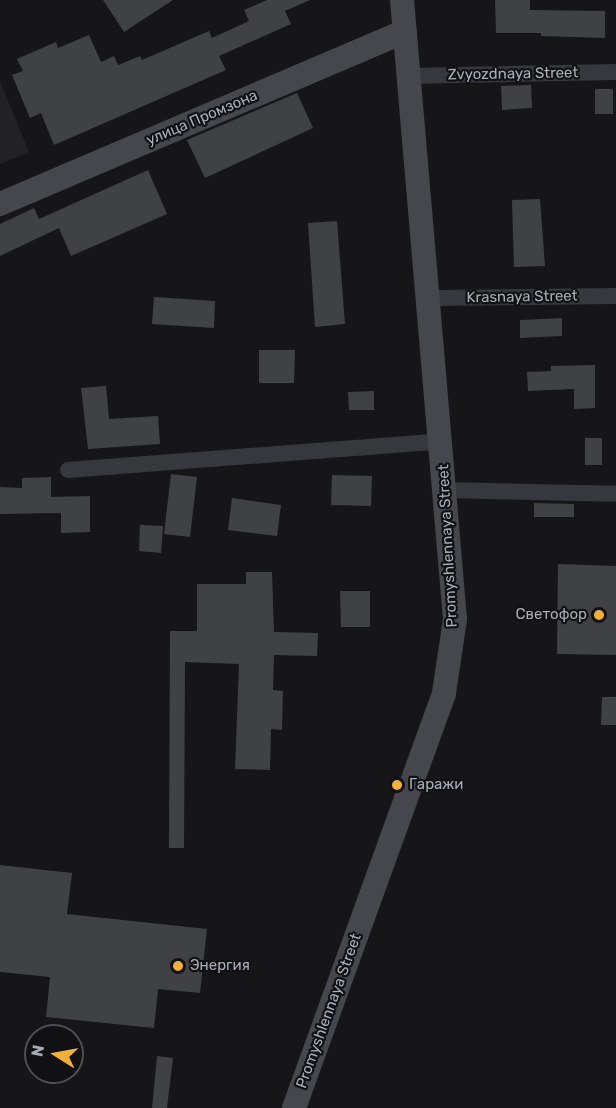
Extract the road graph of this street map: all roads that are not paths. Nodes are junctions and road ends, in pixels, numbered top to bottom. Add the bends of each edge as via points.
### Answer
1 (402, 0) edge
2 (405, 32) junction
3 (616, 72) edge
4 (409, 76) junction
5 (0, 204) edge
6 (616, 296) edge
7 (429, 298) junction
8 (442, 441) junction
9 (68, 470) dead end
10 (446, 490) junction
11 (616, 494) edge
12 (294, 1108) edge

1 - 2 main road, Promyshlennaya Street
2 - 4 main road, Promyshlennaya Street
2 - 5 main road, улица Промзона
3 - 4 street, Zvyozdnaya Street
4 - 7 main road, Promyshlennaya Street
6 - 7 street, Krasnaya Street
7 - 8 main road, Promyshlennaya Street
8 - 9 street
8 - 10 main road, Promyshlennaya Street
10 - 11 street
10 - 12 main road, Promyshlennaya Street via 455,619 444,693

